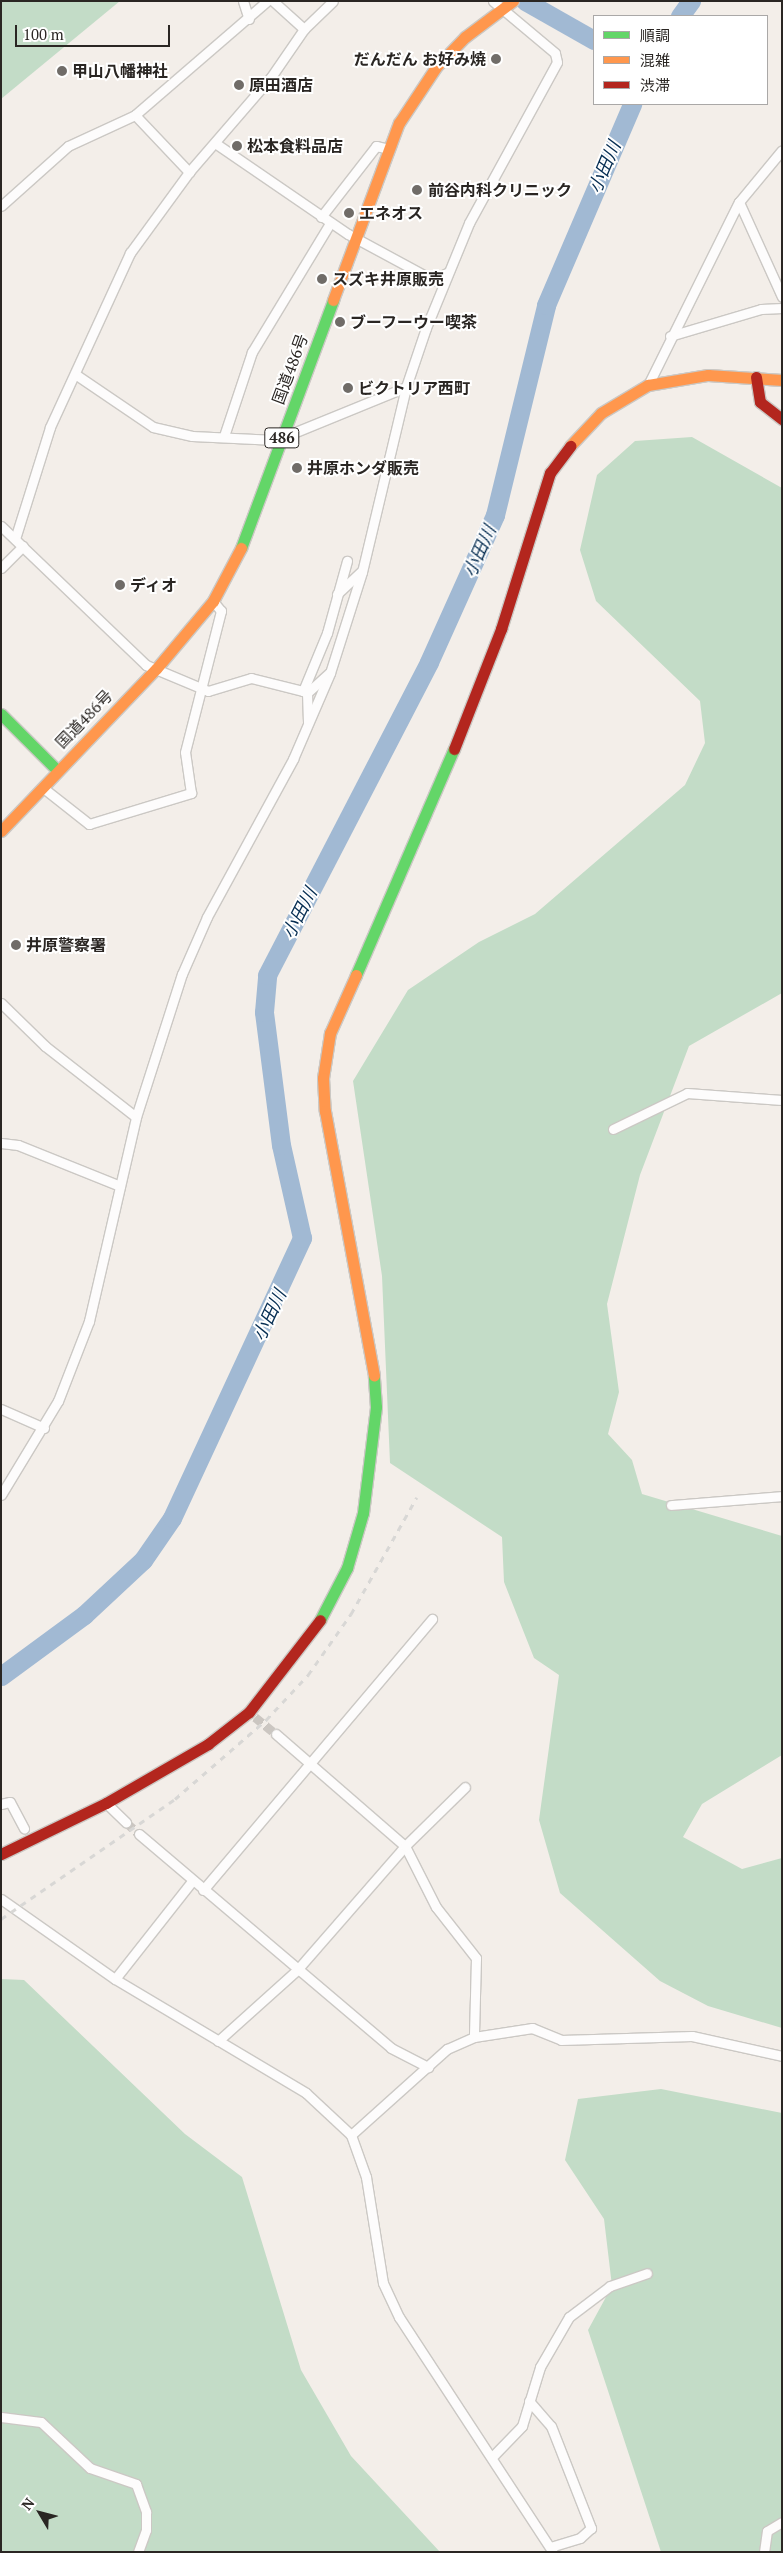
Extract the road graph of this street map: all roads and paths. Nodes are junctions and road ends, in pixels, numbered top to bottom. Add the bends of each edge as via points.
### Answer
1 (243, 1) edge
2 (266, 1) edge
3 (273, 1) edge
4 (332, 1) edge
5 (503, 4) edge
6 (249, 19) junction
7 (304, 29) junction
8 (135, 115) junction
9 (216, 143) junction
10 (389, 149) junction
11 (782, 150) edge
12 (189, 172) junction
13 (739, 202) junction
14 (1, 206) edge
15 (321, 217) junction
16 (330, 223) junction
17 (356, 238) junction
18 (448, 273) junction
19 (782, 297) edge
20 (782, 308) edge
21 (670, 336) junction
22 (75, 374) junction
23 (756, 377) junction
24 (782, 380) edge
25 (648, 385) junction
26 (406, 386) junction
27 (782, 419) edge
28 (224, 436) junction
29 (282, 437) junction
30 (1, 526) edge
31 (15, 539) junction
32 (23, 546) junction
33 (346, 561) dead end
34 (1, 568) edge
35 (362, 572) junction
36 (337, 594) junction
37 (213, 601) junction
38 (156, 669) junction
39 (330, 673) junction
40 (201, 690) junction
41 (305, 692) junction
42 (1, 714) edge
43 (308, 725) junction
44 (57, 770) junction
45 (42, 787) junction
46 (1, 831) edge
47 (1, 1003) edge
48 (782, 1100) edge
49 (136, 1117) junction
50 (613, 1129) dead end
51 (1, 1144) edge
52 (120, 1186) junction
53 (1, 1408) edge
54 (44, 1428) junction
55 (1, 1495) edge
56 (782, 1496) edge
57 (672, 1505) dead end
58 (432, 1619) dead end
59 (276, 1734) tunnel mouth
60 (312, 1764) junction
61 (465, 1787) dead end
62 (106, 1803) junction
63 (1, 1804) edge
64 (126, 1822) tunnel mouth
65 (24, 1828) dead end
66 (139, 1834) tunnel mouth
67 (405, 1846) junction
68 (1, 1854) edge
69 (192, 1881) junction
70 (203, 1890) junction
71 (1, 1899) edge
72 (297, 1970) junction
73 (115, 1979) junction
74 (474, 2037) junction
75 (218, 2041) junction
76 (782, 2056) edge
77 (428, 2067) junction
78 (351, 2135) junction
79 (647, 2273) dead end
80 (529, 2401) junction
81 (1, 2417) edge
82 (493, 2456) junction
83 (782, 2522) edge
84 (551, 2549) edge
85 (138, 2552) edge
86 (764, 2552) edge

1 - 6 street
2 - 6 street
3 - 7 street
4 - 7 street
5 - 10 main road, 国道486号 / 486 via 436,67 409,104
5 - 18 street via 558,57 488,184
6 - 8 street
7 - 9 street via 271,78
8 - 12 street
8 - 14 street via 68,146
9 - 12 street
9 - 15 street via 248,162
10 - 15 street via 376,146
10 - 17 main road, 国道486号 / 486
11 - 13 street
12 - 22 street via 130,253
13 - 19 street
13 - 21 street
15 - 16 street
16 - 17 street
16 - 28 street via 252,352
17 - 18 street via 433,280
17 - 29 main road, 国道486号 / 486
18 - 26 street
20 - 21 street via 761,309
21 - 25 street
22 - 28 street via 153,428 192,436
22 - 31 street via 50,427
23 - 24 main road
23 - 25 main road via 708,376
23 - 27 main road via 760,402
25 - 62 main road via 582,430 550,473 490,657 443,778 330,1033 323,1078 325,1111 373,1364 372,1456 363,1514 347,1568 321,1619 252,1714 186,1760
26 - 29 street
26 - 35 street
28 - 29 street
29 - 37 main road, 国道486号 / 486 via 241,548
30 - 31 street
31 - 32 street
32 - 34 street
32 - 38 street via 146,665
33 - 36 street
35 - 36 street
35 - 39 street
36 - 41 street via 327,633
37 - 38 main road, 国道486号 / 486
37 - 40 street via 221,611
38 - 40 street
38 - 44 main road, 国道486号 / 486
39 - 41 street
39 - 43 street
40 - 41 street via 218,690 251,678
40 - 45 street via 185,752 192,793 89,824
41 - 43 street
42 - 44 main road
43 - 49 street via 194,946
44 - 45 main road, 国道486号 / 486
45 - 46 main road, 国道486号 / 486
47 - 49 street via 45,1046
48 - 50 street via 687,1093
49 - 52 street
51 - 52 street via 18,1145
52 - 54 street via 88,1321
53 - 54 street
54 - 55 street
56 - 57 street
58 - 60 street
59 - 60 street
60 - 67 street
60 - 70 street
61 - 67 street
62 - 64 street
62 - 68 main road
63 - 65 street via 10,1802
66 - 69 street
67 - 72 street
67 - 74 street via 436,1907 476,1958
69 - 70 street
69 - 73 street
70 - 72 street
71 - 73 street
72 - 75 street
72 - 77 street via 391,2048
73 - 75 street
74 - 76 street via 532,2028 560,2040 692,2036
74 - 77 street via 447,2049
75 - 78 street via 306,2093
77 - 78 street
78 - 82 street via 366,2177 383,2283 399,2317
79 - 80 street via 610,2286 569,2317 540,2367
80 - 82 street via 515,2437
80 - 84 street via 549,2421 591,2528 580,2538
81 - 85 street via 42,2422 90,2468 136,2484 146,2512 146,2530
82 - 84 street
83 - 86 street via 767,2531

